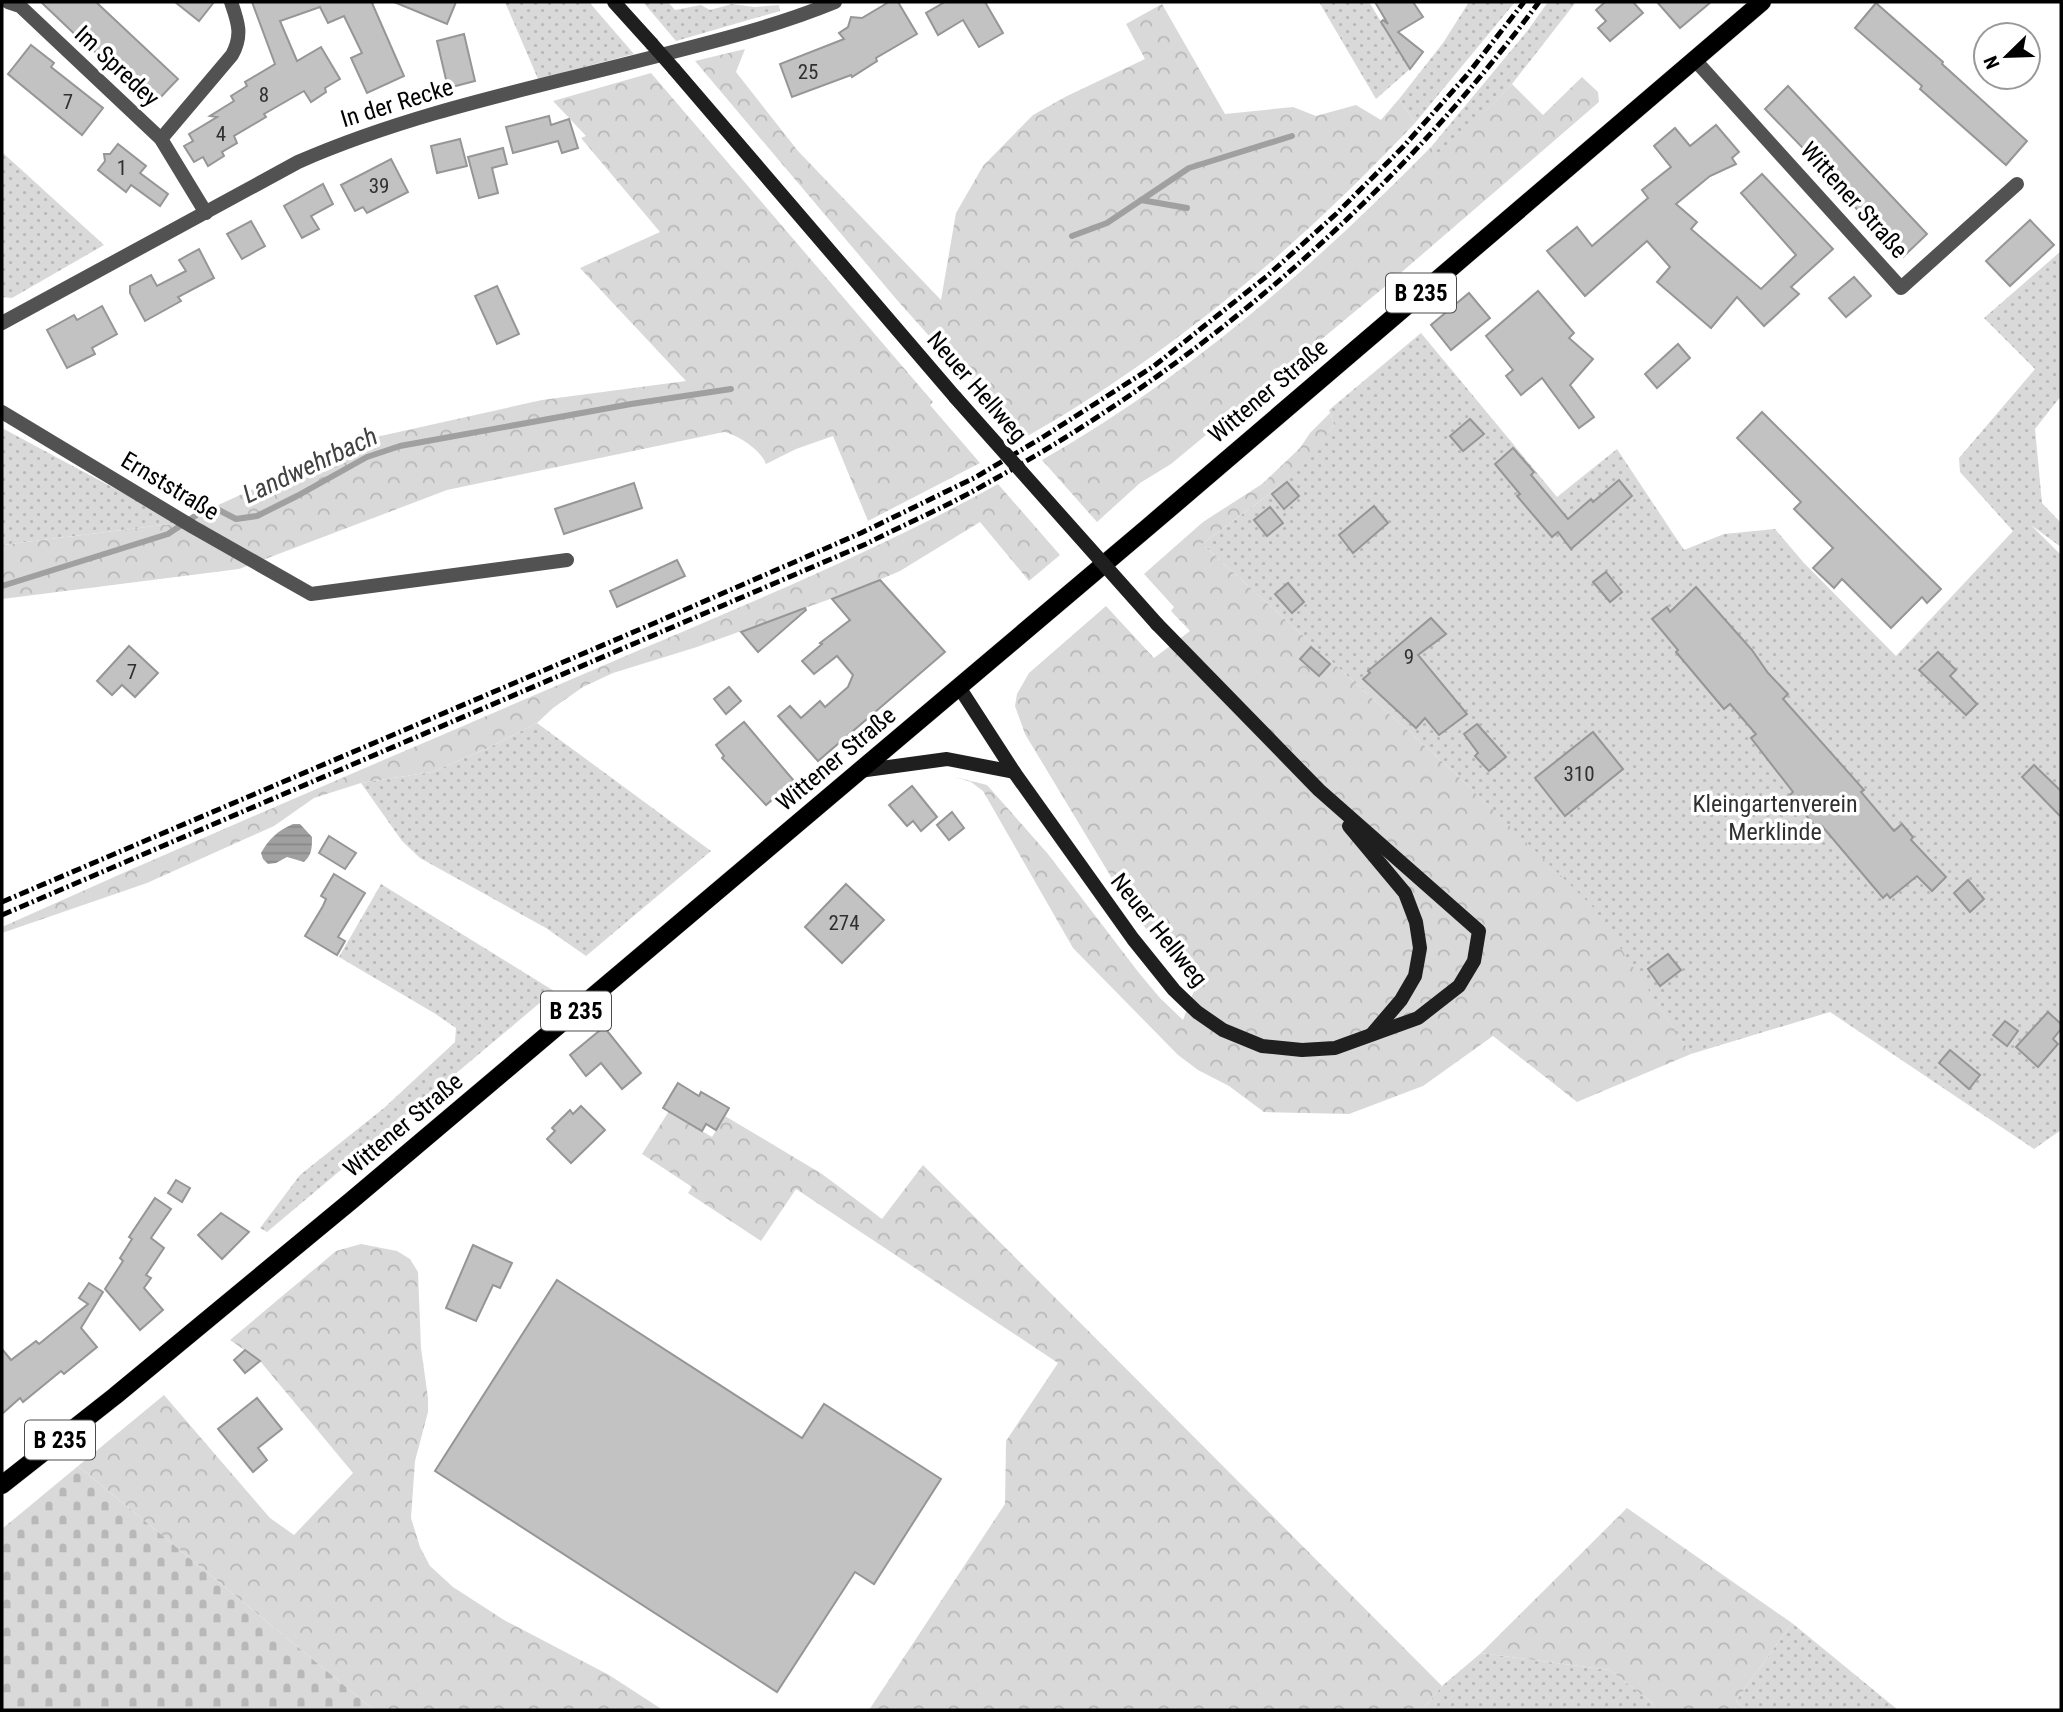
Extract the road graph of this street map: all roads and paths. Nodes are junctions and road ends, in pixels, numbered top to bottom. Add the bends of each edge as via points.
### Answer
1 (8, 2) edge
2 (230, 2) edge
3 (614, 2) edge
4 (835, 2) edge
5 (1762, 2) edge
6 (1695, 60) junction
7 (161, 139) junction
8 (2017, 184) dead end
9 (206, 213) junction
10 (2, 323) edge
11 (2, 412) edge
12 (566, 560) dead end
13 (959, 687) junction
14 (859, 771) junction
15 (1014, 772) junction
16 (1319, 790) junction
17 (1372, 1035) junction
18 (2, 1484) edge

1 - 7 street, Im Spredey via 20,6
2 - 7 street, Im Spredey via 239,25 232,55
3 - 16 main road, Neuer Hellweg, bridge via 1157,624
4 - 9 street, In der Recke via 731,37 388,126 298,162
5 - 6 main road, Wittener Straße / B 235
6 - 8 street, Wittener Straße via 1901,288
6 - 13 main road, Wittener Straße / B 235
7 - 9 street, Im Spredey
9 - 10 street, In der Recke
11 - 12 street, Ernststraße via 311,594
13 - 14 main road, Wittener Straße / B 235
13 - 15 main road, Neuer Hellweg
14 - 15 main road via 947,759
14 - 18 main road, Wittener Straße / B 235 via 352,1200
15 - 17 main road, Neuer Hellweg via 1133,939 1197,1012 1223,1030 1262,1046 1335,1048
16 - 17 main road, Neuer Hellweg via 1405,892 1416,922 1420,948 1415,976
16 - 17 main road, Neuer Hellweg via 1479,931 1474,961 1459,986 1418,1018

